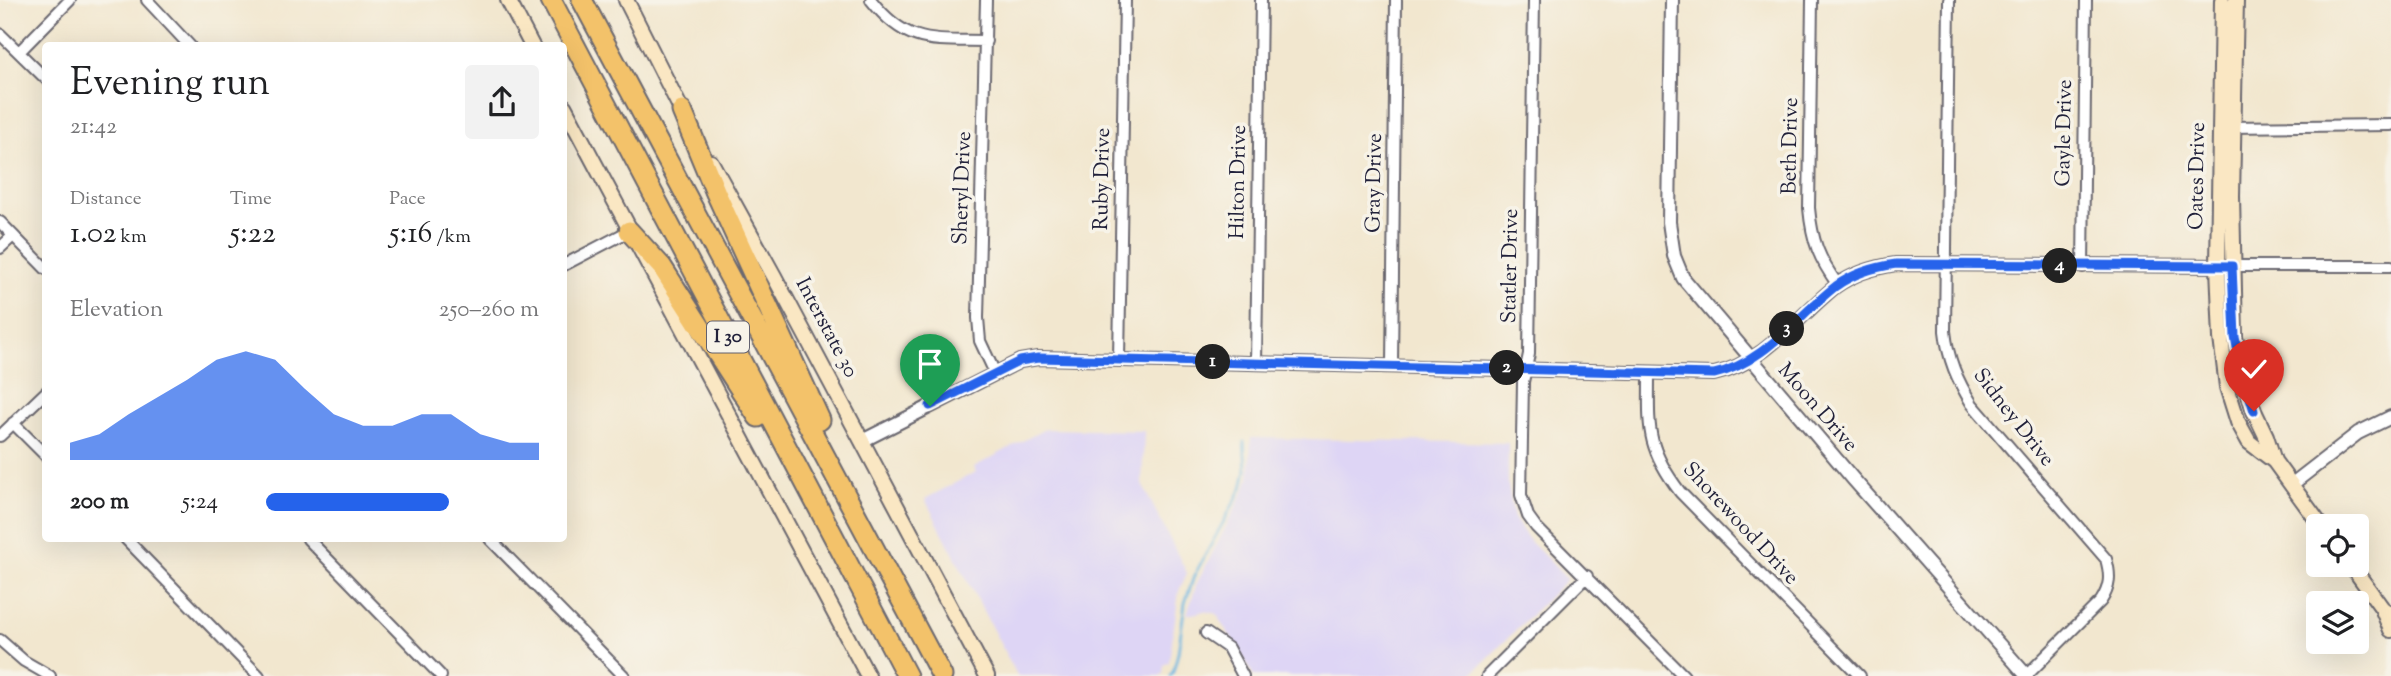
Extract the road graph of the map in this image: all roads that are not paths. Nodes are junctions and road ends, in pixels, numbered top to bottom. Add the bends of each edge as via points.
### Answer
1 (71, 0) edge
2 (147, 0) edge
3 (508, 0) edge
4 (551, 0) edge
5 (582, 0) edge
6 (626, 0) edge
7 (871, 0) edge
8 (986, 0) edge
9 (1125, 0) edge
10 (1261, 0) edge
11 (1396, 0) edge
12 (1534, 0) edge
13 (1672, 0) edge
14 (1812, 0) edge
15 (1949, 0) edge
16 (2086, 0) edge
17 (2222, 0) edge
18 (2236, 0) edge
19 (0, 34) edge
20 (986, 41) junction
21 (186, 42) edge
22 (530, 42) edge
23 (19, 51) junction
24 (42, 75) edge
25 (682, 111) junction
26 (567, 112) edge
27 (2391, 125) edge
28 (2227, 127) junction
29 (0, 222) edge
30 (629, 231) junction
31 (13, 236) junction
32 (0, 248) edge
33 (567, 263) edge
34 (1946, 264) junction
35 (42, 265) edge
36 (2391, 266) edge
37 (2083, 267) junction
38 (2225, 267) junction
39 (1838, 285) junction
40 (1119, 359) junction
41 (1750, 359) junction
42 (1256, 364) junction
43 (1392, 365) junction
44 (1526, 368) junction
45 (995, 373) junction
46 (1649, 373) junction
47 (42, 395) edge
48 (2391, 417) edge
49 (13, 423) junction
50 (0, 436) edge
51 (862, 441) junction
52 (42, 452) edge
53 (2291, 485) junction
54 (2312, 514) edge
55 (825, 520) junction
56 (868, 535) junction
57 (129, 542) edge
58 (311, 542) edge
59 (493, 542) edge
60 (1587, 576) junction
61 (2360, 577) edge
62 (2387, 611) edge
63 (2391, 630) edge
64 (1206, 633) dead end
65 (0, 640) edge
66 (865, 675) edge
67 (50, 676) edge
68 (259, 676) edge
69 (441, 676) edge
70 (624, 676) edge
71 (907, 676) edge
72 (942, 676) edge
73 (987, 676) edge
74 (1243, 676) edge
75 (1487, 676) edge
76 (1684, 676) edge
77 (1860, 676) edge
78 (2026, 676) edge

1 - 23 street
2 - 21 street
3 - 22 main road
4 - 55 highway, I 30
5 - 56 highway, I 30
6 - 25 main road, Interstate 30
7 - 20 street via 907,34 930,40
8 - 20 street, Sheryl Drive
9 - 40 street, Ruby Drive
10 - 42 street, Hilton Drive
11 - 43 street, Gray Drive
12 - 44 street, Statler Drive
13 - 41 street, Moon Drive via 1671,244 1689,288
14 - 39 street, Beth Drive via 1809,208 1821,262
15 - 34 street, Sidney Drive
16 - 37 street, Gayle Drive
17 - 28 main road, Oates Drive
18 - 28 main road, Oates Drive
19 - 23 street
20 - 45 street, Sheryl Drive via 978,318 980,341
23 - 24 street
25 - 51 main road, Interstate 30
25 - 56 highway
26 - 30 main road
27 - 28 street
28 - 38 main road, Oates Drive
29 - 31 street
30 - 33 street
30 - 55 highway via 662,267
30 - 66 main road
31 - 32 street
31 - 35 street
34 - 37 street
34 - 39 street via 1880,266
34 - 78 street, Sidney Drive via 1945,331 1957,380 1972,404 2105,559 2110,573 2101,601
36 - 38 street
37 - 38 street
38 - 53 main road, Oates Drive via 2241,368 2254,411 2274,461
39 - 41 street
40 - 42 street
40 - 45 street via 1038,358
41 - 46 street via 1714,374
41 - 78 street, Moon Drive
42 - 43 street
43 - 44 street
44 - 46 street
44 - 60 street, Statler Drive via 1520,482 1524,508 1536,527
45 - 51 street
46 - 77 street, Shorewood Drive via 1649,424 1662,468 1680,492
47 - 49 street
48 - 53 street via 2358,433
49 - 50 street
49 - 52 street
51 - 73 main road, Interstate 30
53 - 54 main road, Oates Drive
55 - 71 highway, I 30
56 - 72 highway, I 30
57 - 68 street
58 - 69 street
59 - 70 street
60 - 75 street
60 - 76 street, Statler Drive
61 - 62 main road
62 - 63 main road
64 - 74 street via 1228,648
65 - 67 street

